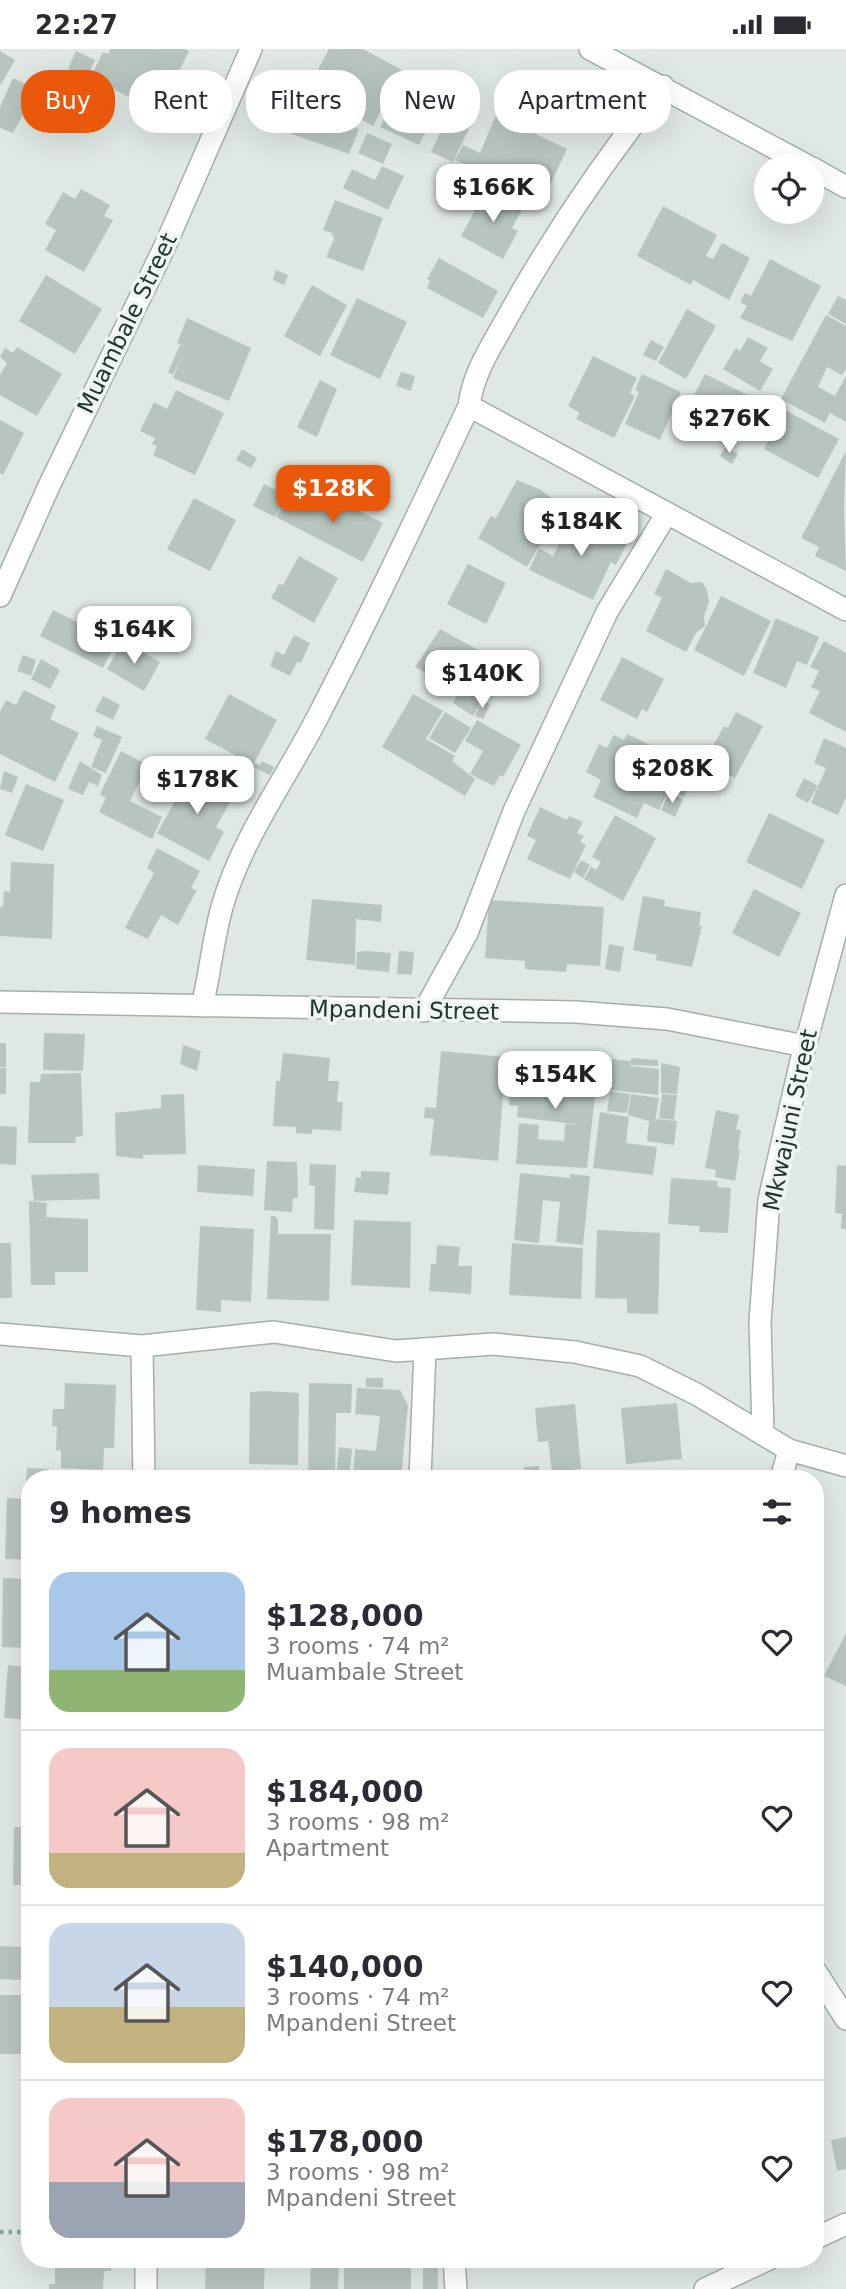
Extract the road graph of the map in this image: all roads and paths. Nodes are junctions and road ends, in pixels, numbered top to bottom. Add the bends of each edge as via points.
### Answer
1 (251, 49) edge
2 (590, 49) edge
3 (631, 70) edge
4 (671, 90) edge
5 (628, 133) edge
6 (786, 154) edge
7 (824, 175) edge
8 (846, 187) edge
9 (469, 406) junction
10 (667, 513) junction
11 (0, 596) edge
12 (846, 610) edge
13 (846, 895) edge
14 (0, 1002) edge
15 (202, 1006) junction
16 (424, 1011) junction
17 (805, 1046) junction
18 (0, 1333) edge
19 (142, 1346) junction
20 (425, 1349) junction
21 (763, 1433) junction
22 (789, 1450) junction
23 (846, 1466) edge
24 (144, 1470) edge
25 (420, 1470) edge
26 (783, 1470) edge
27 (824, 1985) edge
28 (846, 2019) edge
29 (846, 2224) edge
30 (0, 2232) edge
31 (21, 2232) edge
32 (824, 2234) edge
33 (146, 2268) edge
34 (455, 2268) edge
35 (750, 2268) edge
36 (146, 2289) edge
37 (456, 2289) edge
38 (705, 2289) edge

1 - 11 street, Muambale Street via 165,246
2 - 3 street
4 - 6 street
5 - 9 street via 524,288 472,382
7 - 8 street
9 - 10 street
9 - 15 street via 371,615 239,863 222,907
10 - 12 street
10 - 16 street via 607,612 514,811 467,933
13 - 17 street, Mkwajuni Street
14 - 15 street, Mpandeni Street
15 - 16 street, Mpandeni Street
16 - 17 street, Mpandeni Street via 576,1012 667,1019
17 - 21 street, Mkwajuni Street via 769,1200 760,1322
18 - 19 street
19 - 20 street via 274,1332 396,1352
19 - 24 street
20 - 21 street via 493,1344 575,1352 640,1366
20 - 25 street
21 - 22 street
22 - 23 street
22 - 26 street
27 - 28 street
29 - 32 street
30 - 31 path
33 - 36 street
34 - 37 street
35 - 38 street

